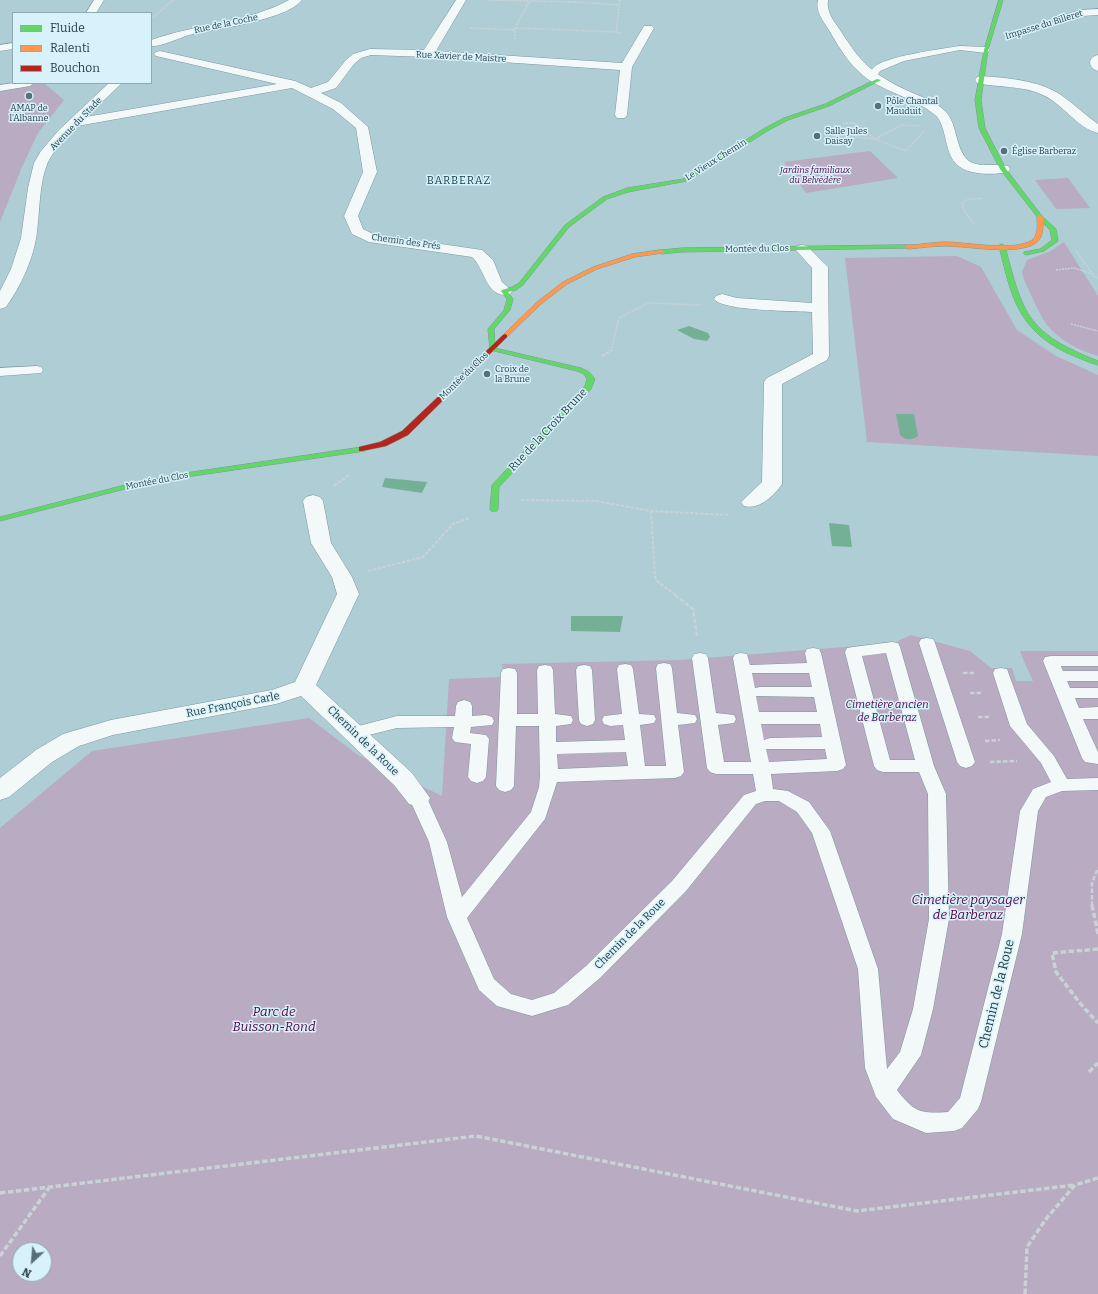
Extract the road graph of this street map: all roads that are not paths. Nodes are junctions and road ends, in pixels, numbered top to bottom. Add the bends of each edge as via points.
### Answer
1 (99, 0) edge
2 (297, 0) edge
3 (461, 0) edge
4 (823, 0) edge
5 (1001, 0) edge
6 (93, 12) edge
7 (1098, 12) edge
8 (1065, 18) road end
9 (648, 28) dead end
10 (152, 43) edge
11 (12, 46) edge
12 (0, 48) edge
13 (986, 50) junction
14 (428, 54) junction
15 (155, 56) edge
16 (1098, 58) edge
17 (626, 67) junction
18 (1098, 67) edge
19 (876, 78) junction
20 (981, 80) junction
21 (24, 84) edge
22 (115, 84) edge
23 (295, 85) junction
24 (0, 88) edge
25 (310, 92) junction
26 (621, 115) dead end
27 (74, 123) junction
28 (1098, 129) edge
29 (1003, 168) junction
30 (1040, 217) junction
31 (802, 249) junction
32 (1003, 249) junction
33 (504, 291) junction
34 (722, 299) road end
35 (0, 304) edge
36 (820, 308) junction
37 (492, 349) junction
38 (1098, 364) edge
39 (37, 370) dead end
40 (0, 372) edge
41 (313, 501) dead end
42 (751, 502) road end
43 (494, 509) road end
44 (0, 519) edge
45 (927, 643) dead end
46 (700, 658) road end
47 (741, 658) dead end
48 (1098, 661) edge
49 (664, 668) dead end
50 (625, 669) dead end
51 (756, 669) dead end
52 (545, 670) dead end
53 (584, 670) dead end
54 (509, 673) dead end
55 (1001, 673) dead end
56 (1057, 676) junction
57 (1098, 676) edge
58 (304, 687) junction
59 (760, 692) dead end
60 (822, 692) junction
61 (1064, 693) junction
62 (1098, 693) edge
63 (463, 713) junction
64 (1098, 713) edge
65 (1072, 714) junction
66 (728, 718) dead end
67 (752, 718) junction
68 (827, 718) junction
69 (648, 719) dead end
70 (669, 719) junction
71 (689, 719) dead end
72 (709, 719) junction
73 (508, 720) junction
74 (546, 720) junction
75 (565, 720) dead end
76 (586, 720) dead end
77 (610, 720) dead end
78 (630, 720) junction
79 (486, 721) dead end
80 (353, 733) junction
81 (1090, 738) edge
82 (833, 743) junction
83 (770, 744) dead end
84 (633, 746) junction
85 (548, 748) junction
86 (1098, 758) edge
87 (966, 762) road end
88 (761, 768) junction
89 (926, 769) junction
90 (637, 772) junction
91 (548, 776) junction
92 (477, 777) dead end
93 (1061, 784) junction
94 (1098, 784) edge
95 (505, 786) dead end
96 (0, 791) edge
97 (765, 794) junction
98 (418, 798) joint
99 (457, 917) junction
100 (884, 1090) junction

1 - 6 street
2 - 10 street, Rue de la Coche via 251,19 183,33
3 - 14 street
4 - 19 street via 828,20 843,45 862,68
5 - 13 main road
7 - 8 street, Impasse du Billeret via 1081,13
9 - 17 street
10 - 15 street via 165,48
11 - 12 street
13 - 19 lane via 960,48 902,59 878,69
13 - 20 main road
14 - 17 street, Rue Xavier de Maistre
14 - 25 street, Rue Xavier de Maistre via 370,52 357,56 332,85
15 - 23 street, Chemin des Prés via 204,63
16 - 18 street
17 - 26 street
19 - 29 street via 939,112 944,118 960,160 966,165
19 - 33 main road, Le Vieux Chemin via 827,104 766,129 686,180 612,193 564,228 524,281 516,288
20 - 28 street via 1013,83 1055,96
20 - 29 main road via 978,100 982,128
21 - 24 lane
22 - 27 street, Avenue du Stade
23 - 25 street, Chemin des Prés
23 - 27 street
25 - 33 street, Chemin des Prés via 337,106 362,127 370,172 351,216 357,231 369,238 478,254 485,260 495,284
27 - 35 street, Avenue du Stade via 55,143 42,162 32,196 29,239 7,296
29 - 30 main road
30 - 32 main road via 1041,228 1034,240
30 - 32 main road via 1053,229 1055,241 1046,248 1032,253
31 - 32 main road, Montée du Clos
31 - 36 street via 820,267
31 - 37 main road, Montée du Clos via 682,250 634,255 595,268 565,283 539,303
32 - 38 main road via 1011,283 1027,318 1038,332 1063,348
33 - 37 main road via 510,299 506,310 491,329
34 - 36 street via 736,303
36 - 42 street via 821,356 773,382 772,484
37 - 43 main road, Rue de la Croix Brune via 579,368 591,379 588,387 495,487
37 - 44 main road, Montée du Clos via 405,433 383,444 179,476
39 - 40 lane
41 - 58 street via 321,543 342,576 348,594
45 - 87 lane
46 - 72 lane
47 - 67 lane
48 - 56 lane via 1051,661
49 - 70 lane
50 - 78 lane
51 - 60 lane via 815,660
52 - 74 lane
53 - 76 lane
54 - 73 lane
55 - 93 lane via 1019,726 1048,760
56 - 57 lane
56 - 61 lane
58 - 80 street, Chemin de la Roue
58 - 96 street, Rue François Carle via 276,698 111,728 71,740 44,756
59 - 60 lane
60 - 68 lane
61 - 62 lane
61 - 65 lane
63 - 79 lane
63 - 80 lane via 397,722
63 - 92 lane via 461,738 480,739
64 - 65 lane
65 - 81 lane
66 - 72 lane
67 - 68 lane
67 - 88 lane
68 - 82 lane
69 - 78 lane
70 - 71 lane
70 - 90 lane via 675,772
72 - 88 lane via 716,768
73 - 74 lane
73 - 95 lane
74 - 75 lane
74 - 85 lane
77 - 78 lane
78 - 84 lane
80 - 98 street, Chemin de la Roue via 403,779
81 - 86 lane via 1091,758
82 - 83 lane
82 - 88 lane via 837,765
84 - 85 lane
84 - 90 lane
85 - 91 lane
88 - 97 lane
89 - 89 lane via 883,766 853,652 892,648
89 - 100 lane via 937,794 939,919 923,1009 910,1055
90 - 91 lane
91 - 99 lane via 548,787 539,814
93 - 94 lane, Chemin de la Roue
93 - 100 lane, Chemin de la Roue via 1039,793 1029,811 1012,934 970,1102 954,1121 926,1123 901,1112
97 - 99 lane, Chemin de la Roue via 750,799 678,886 593,972 561,999 532,1008 504,1000 486,984
97 - 100 lane, Chemin de la Roue via 782,795 803,807 821,831 868,969 876,1068
98 - 99 lane, Chemin de la Roue via 438,842

